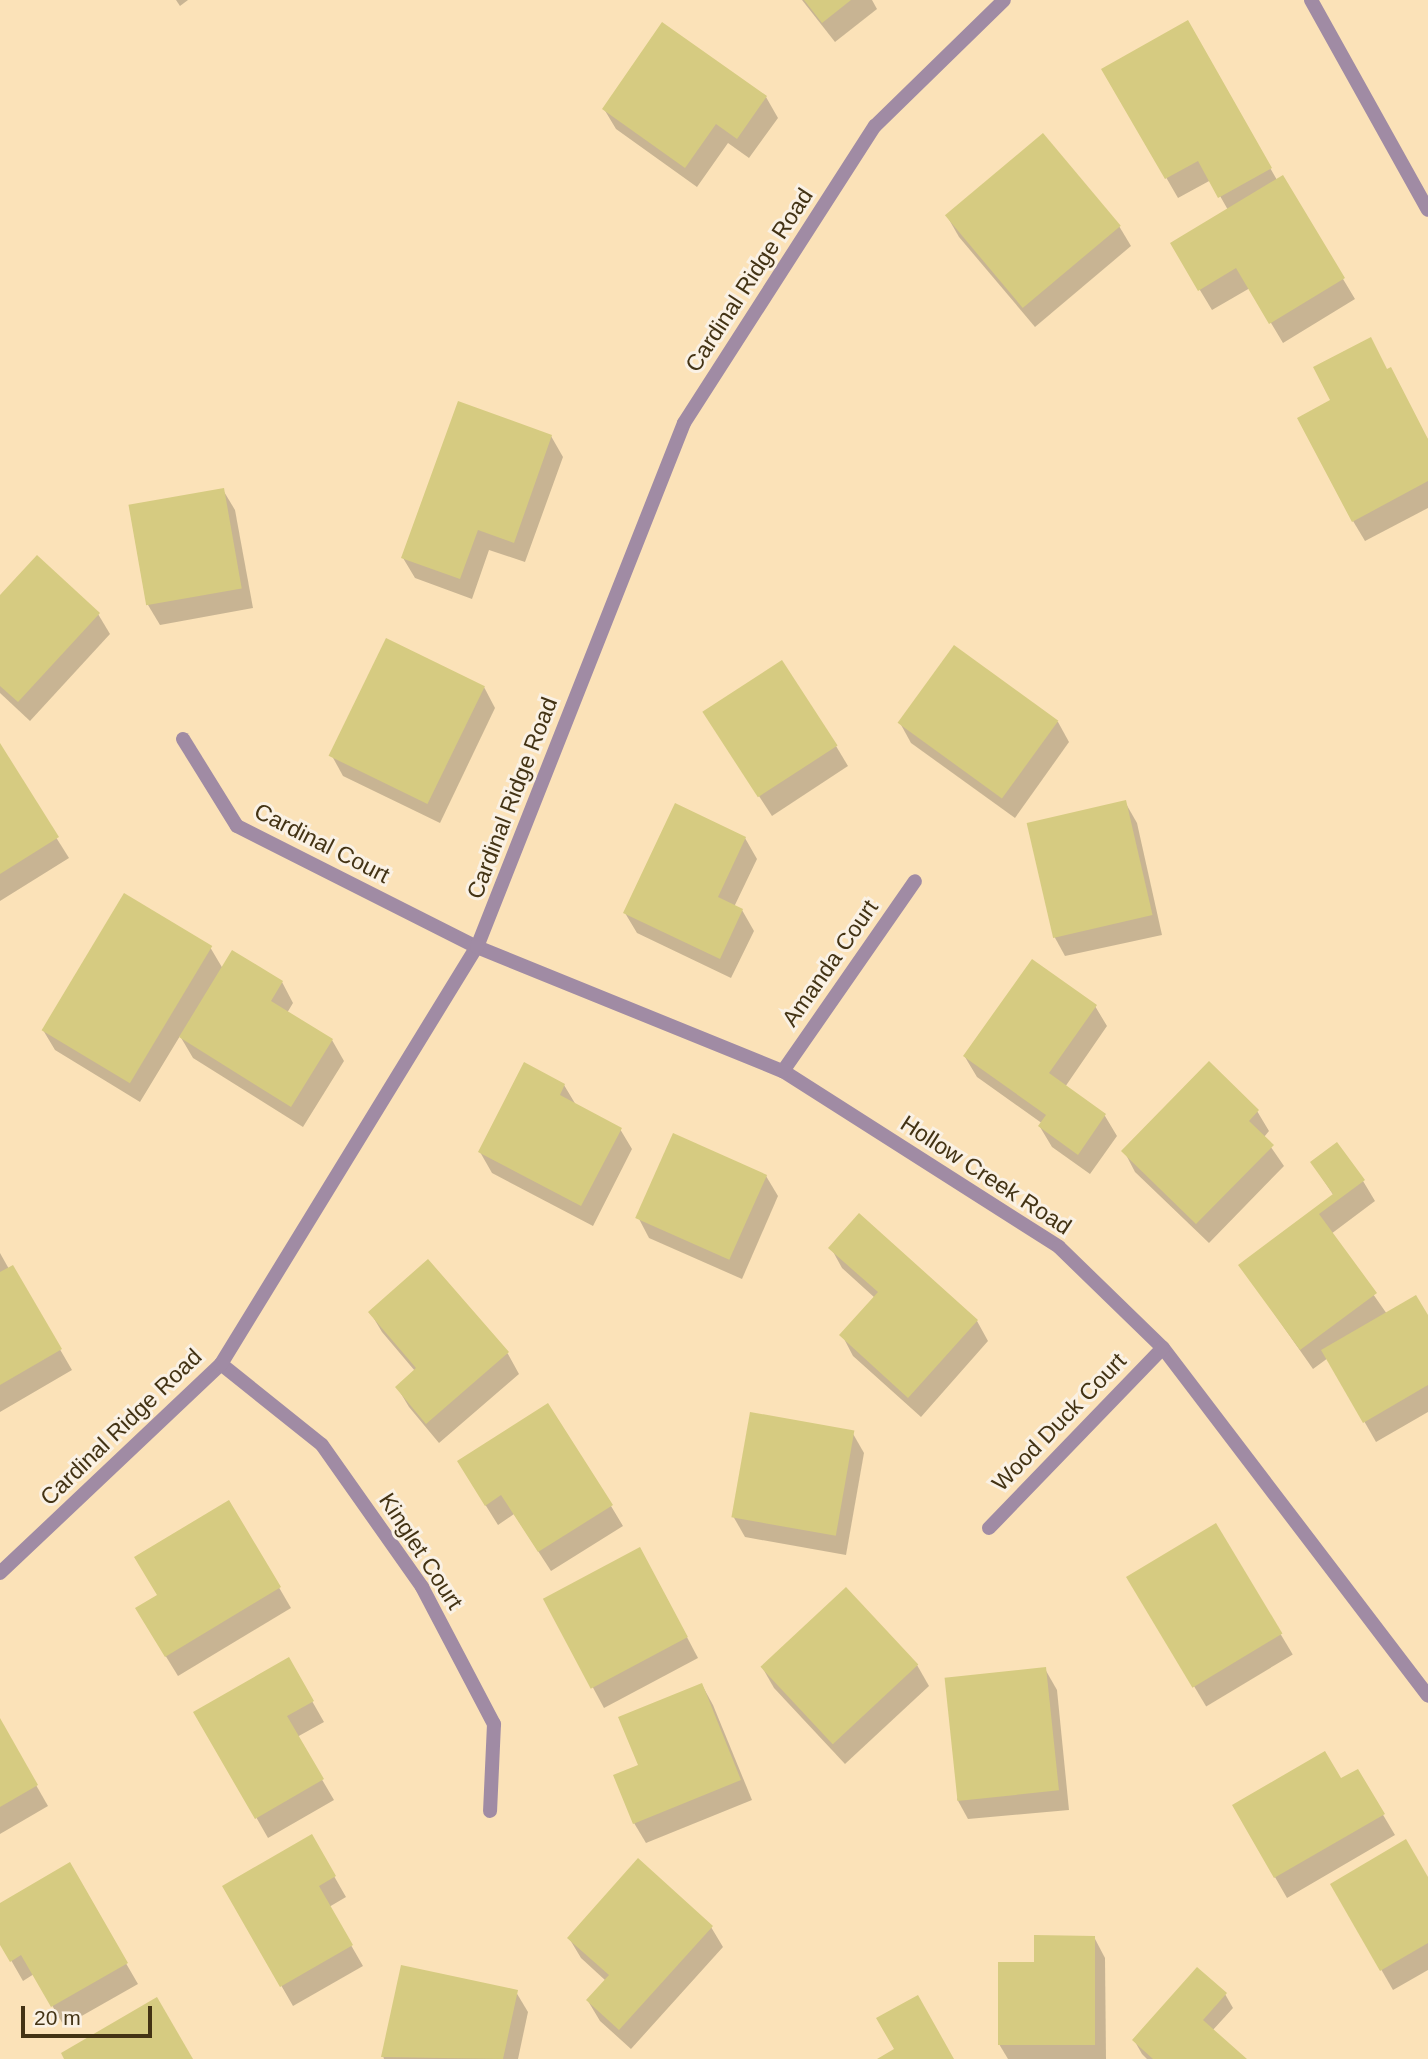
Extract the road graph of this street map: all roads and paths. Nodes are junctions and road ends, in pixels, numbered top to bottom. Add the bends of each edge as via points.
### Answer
1 (1004, 0) edge
2 (1311, 0) edge
3 (1428, 210) edge
4 (183, 739) dead end
5 (915, 881) dead end
6 (477, 947) junction
7 (783, 1071) junction
8 (1163, 1348) junction
9 (221, 1364) junction
10 (989, 1528) dead end
11 (0, 1573) edge
12 (1428, 1696) edge
13 (490, 1811) dead end

1 - 6 street, Cardinal Ridge Road via 875,126 684,424
2 - 3 street
4 - 6 street, Cardinal Court via 237,826
5 - 7 street, Amanda Court
6 - 7 street, Hollow Creek Road
6 - 9 street, Cardinal Ridge Road
7 - 8 street, Hollow Creek Road via 1059,1247
8 - 10 street, Wood Duck Court
8 - 12 street, Hollow Creek Road
9 - 11 street, Cardinal Ridge Road
9 - 13 street, Kinglet Court via 322,1445 422,1587 494,1724

